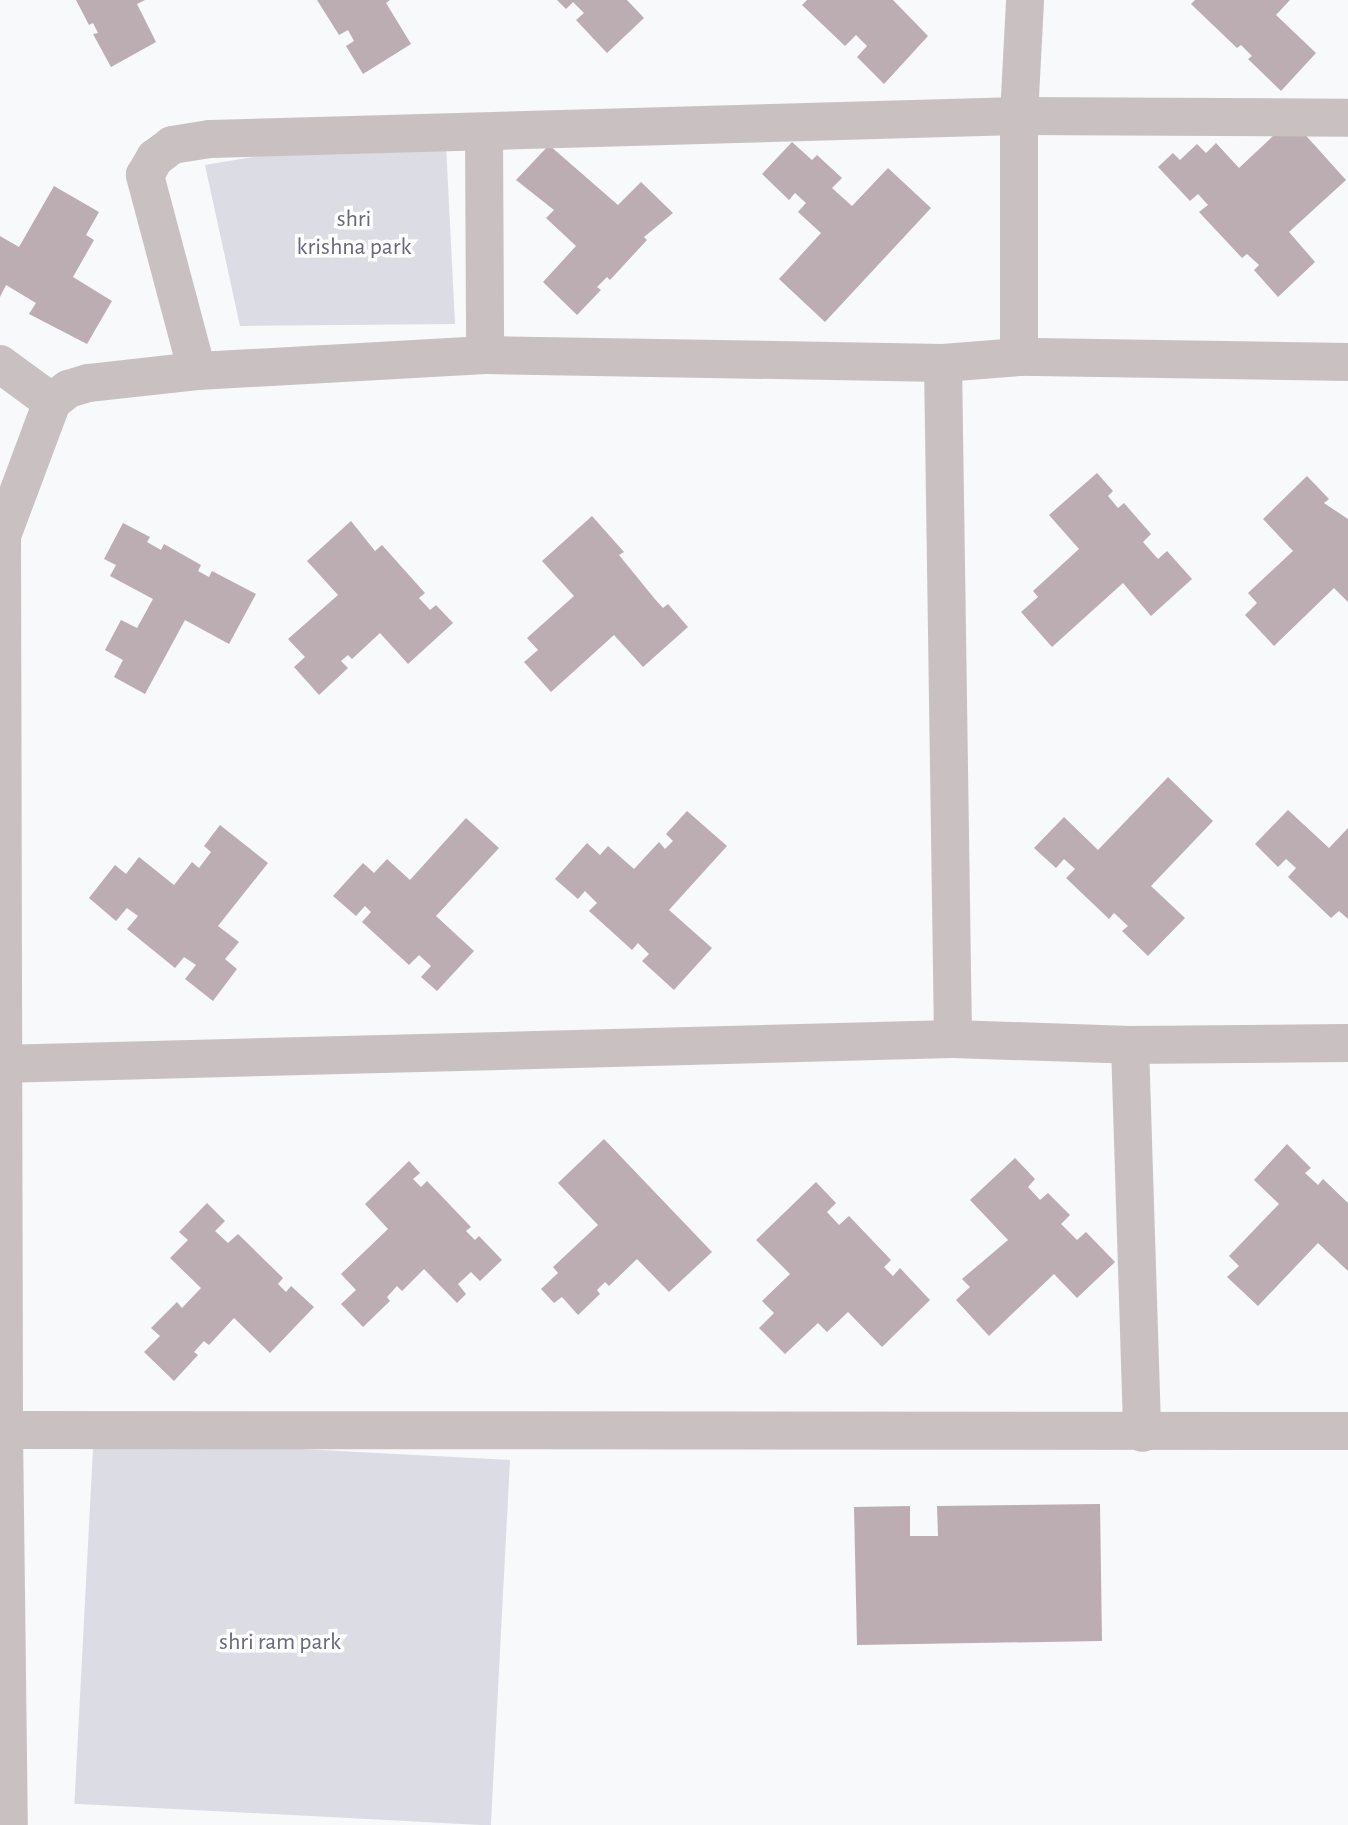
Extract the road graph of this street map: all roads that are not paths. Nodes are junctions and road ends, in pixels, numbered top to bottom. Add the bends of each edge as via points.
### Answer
1 (1026, 0) edge
2 (1019, 116) junction
3 (1348, 118) edge
4 (484, 133) junction
5 (485, 355) junction
6 (1018, 357) junction
7 (1348, 362) edge
8 (943, 363) junction
9 (0, 364) edge
10 (197, 371) junction
11 (52, 402) junction
12 (1, 780) edge
13 (953, 1039) junction
14 (1348, 1043) edge
15 (1129, 1045) junction
16 (2, 1064) edge
17 (4, 1430) junction
18 (1348, 1432) edge
19 (1142, 1433) junction
20 (3, 1573) edge
21 (9, 1825) edge

1 - 2 street
2 - 3 street
2 - 4 street
2 - 6 street
4 - 5 street
4 - 10 street via 210,139 172,145 155,158 145,175
5 - 8 street
5 - 10 street
6 - 7 street
6 - 8 street
8 - 13 street
9 - 11 street
10 - 11 street via 88,383 68,389
11 - 12 street via 2,536
12 - 16 street
13 - 15 street
13 - 16 street
14 - 15 street
15 - 19 street
16 - 17 street
17 - 19 street
17 - 20 street
18 - 19 street
20 - 21 street

